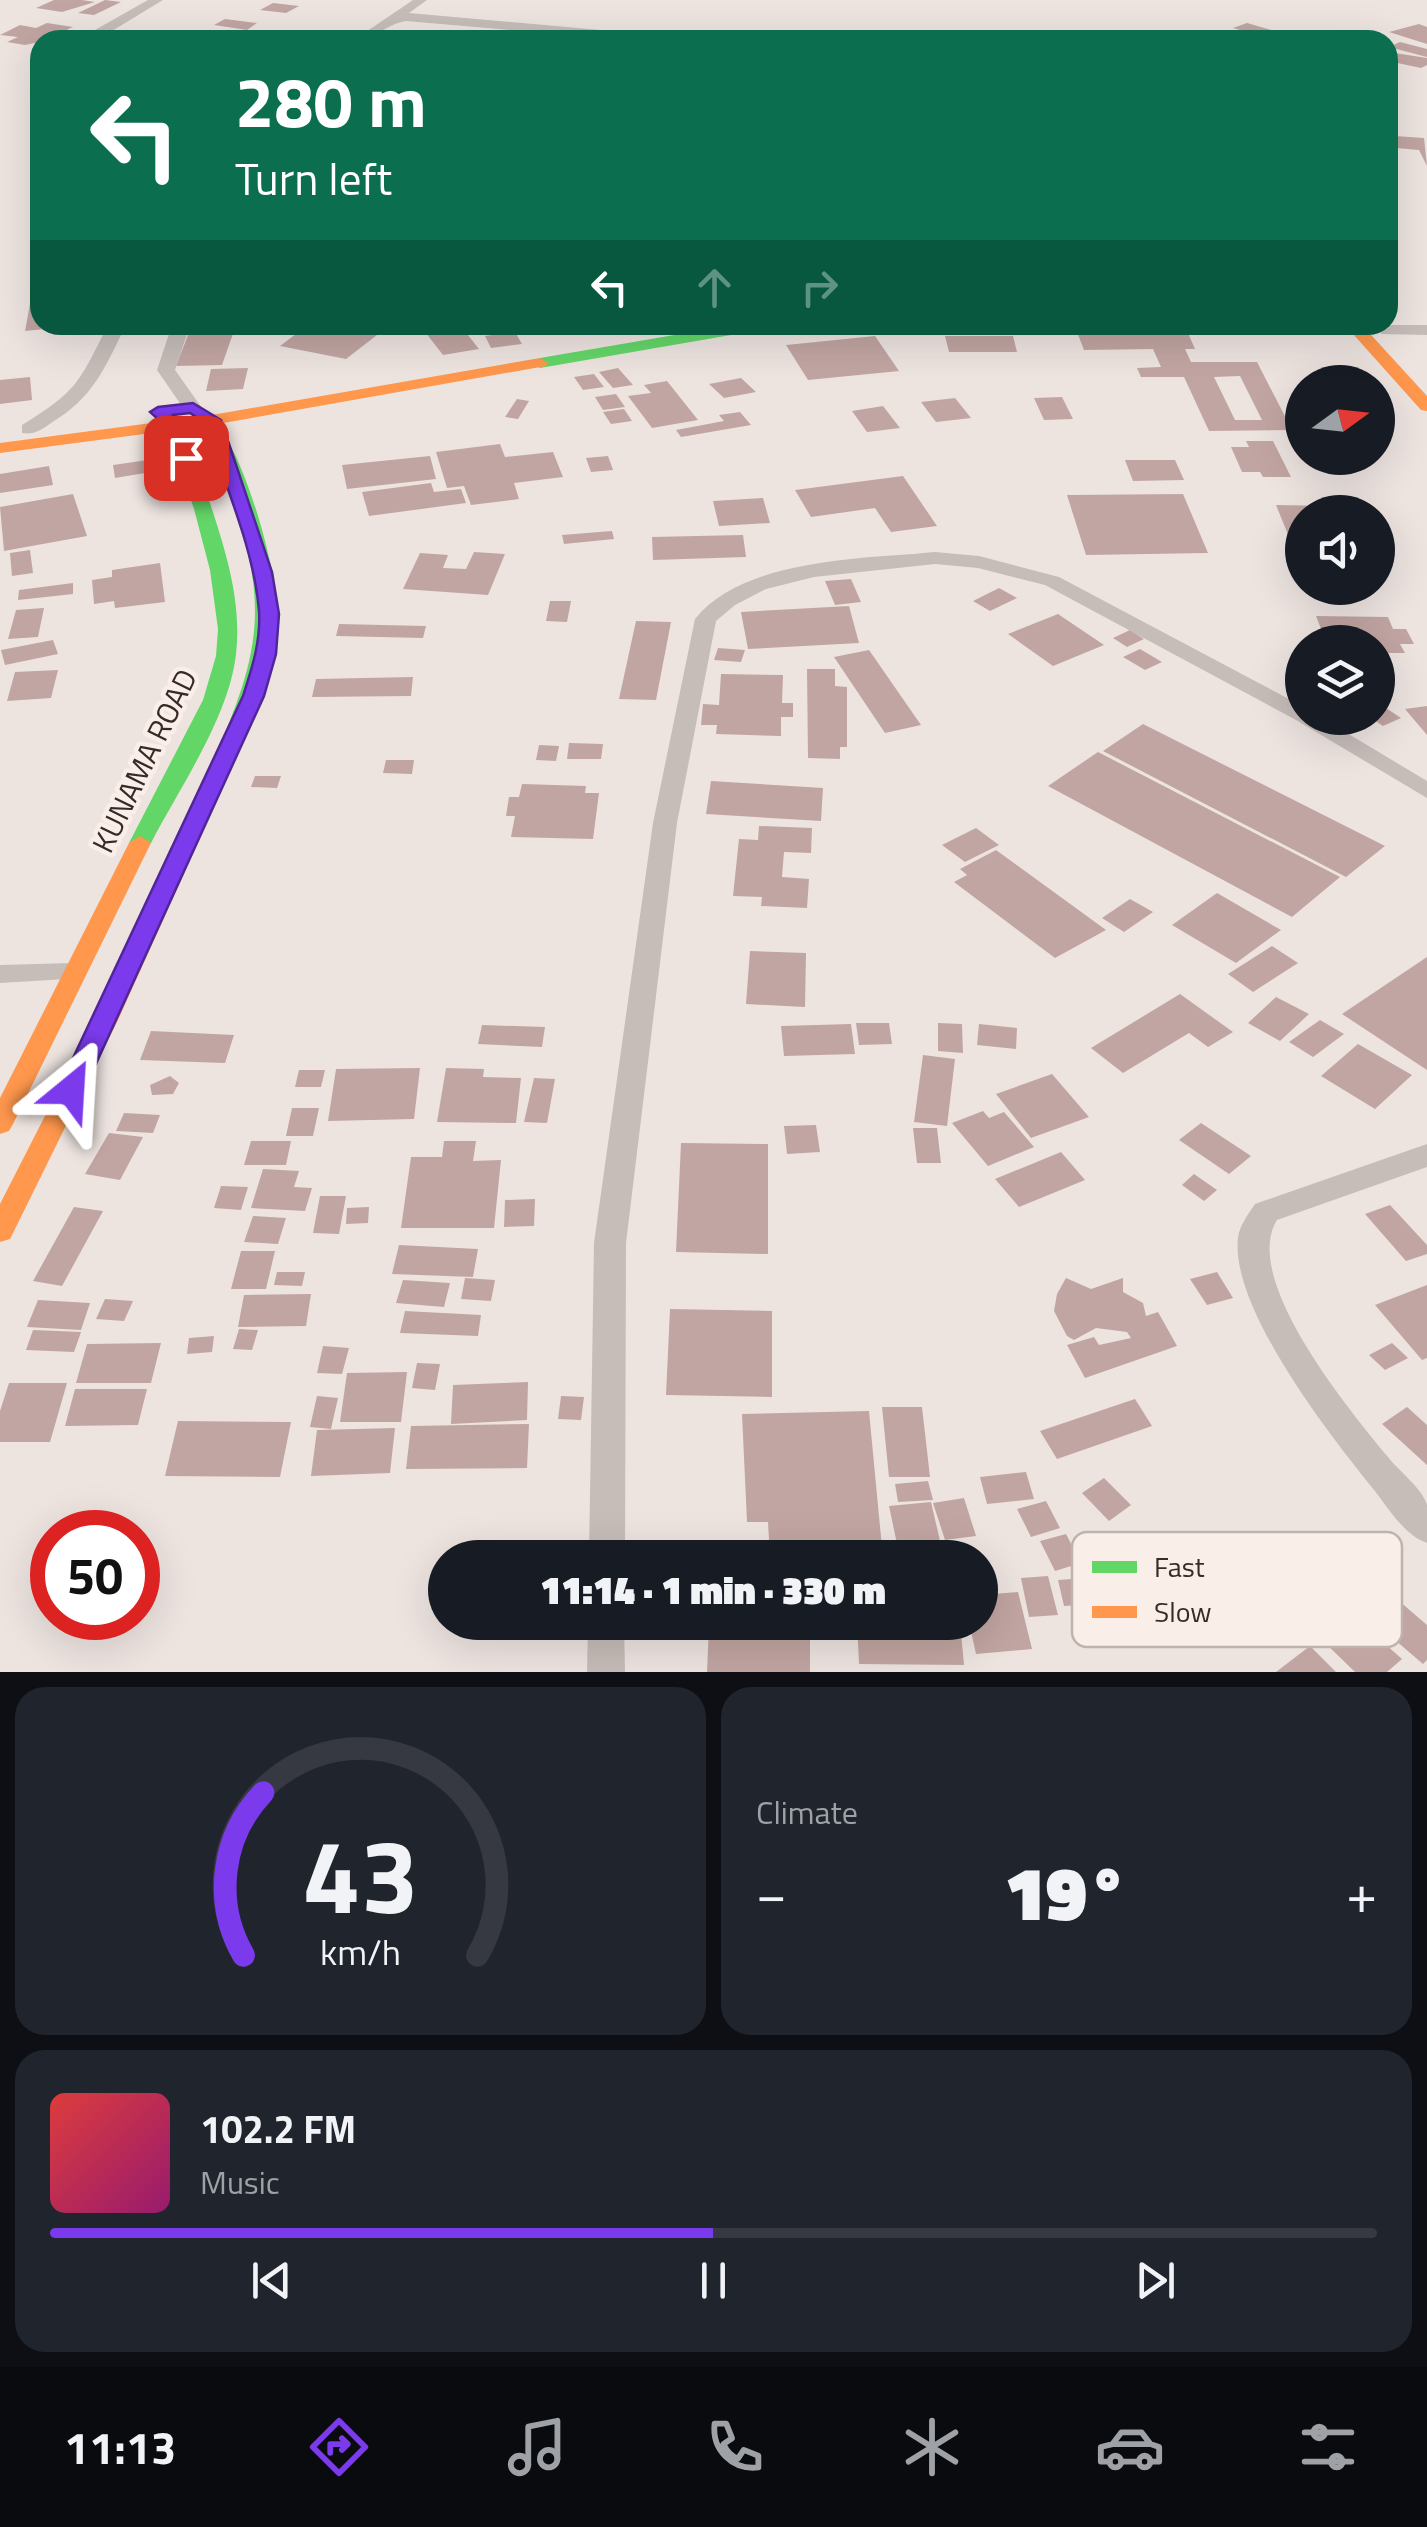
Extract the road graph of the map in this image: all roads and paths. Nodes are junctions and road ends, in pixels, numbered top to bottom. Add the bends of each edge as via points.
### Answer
1 (157, 0) edge
2 (421, 0) edge
3 (399, 16) junction
4 (103, 30) edge
5 (376, 30) edge
6 (556, 30) edge
7 (1398, 328) edge
8 (1427, 330) edge
9 (112, 335) edge
10 (178, 335) edge
11 (619, 335) edge
12 (692, 335) edge
13 (1362, 335) edge
14 (1392, 335) edge
15 (1414, 357) dead end
16 (1427, 406) edge
17 (202, 414) junction
18 (167, 419) junction
19 (29, 429) junction
20 (0, 433) edge
21 (0, 448) edge
22 (1285, 706) edge
23 (1335, 735) edge
24 (1427, 792) edge
25 (74, 972) junction
26 (0, 974) edge
27 (0, 1124) edge
28 (1427, 1155) edge
29 (0, 1231) edge
30 (1427, 1528) edge
31 (607, 1540) edge
32 (606, 1640) edge
33 (606, 1672) edge

1 - 4 street
2 - 3 street
3 - 5 street
3 - 6 street
7 - 8 street
9 - 19 street via 87,385
10 - 17 street via 166,370
11 - 17 main road
12 - 17 main road
13 - 16 main road
14 - 15 main road
17 - 18 main road
17 - 29 main road via 262,572 266,654 254,696 106,1020
18 - 19 main road
18 - 21 main road
18 - 25 main road, KUNAMA ROAD via 219,573 226,657 212,699
19 - 20 main road
22 - 31 street via 1052,581 979,562 935,558 814,571 760,584 706,619 665,823 610,1243
23 - 24 street
25 - 26 street
25 - 27 main road, KUNAMA ROAD
28 - 30 street via 1266,1212 1253,1235 1258,1283 1299,1360
32 - 33 street

